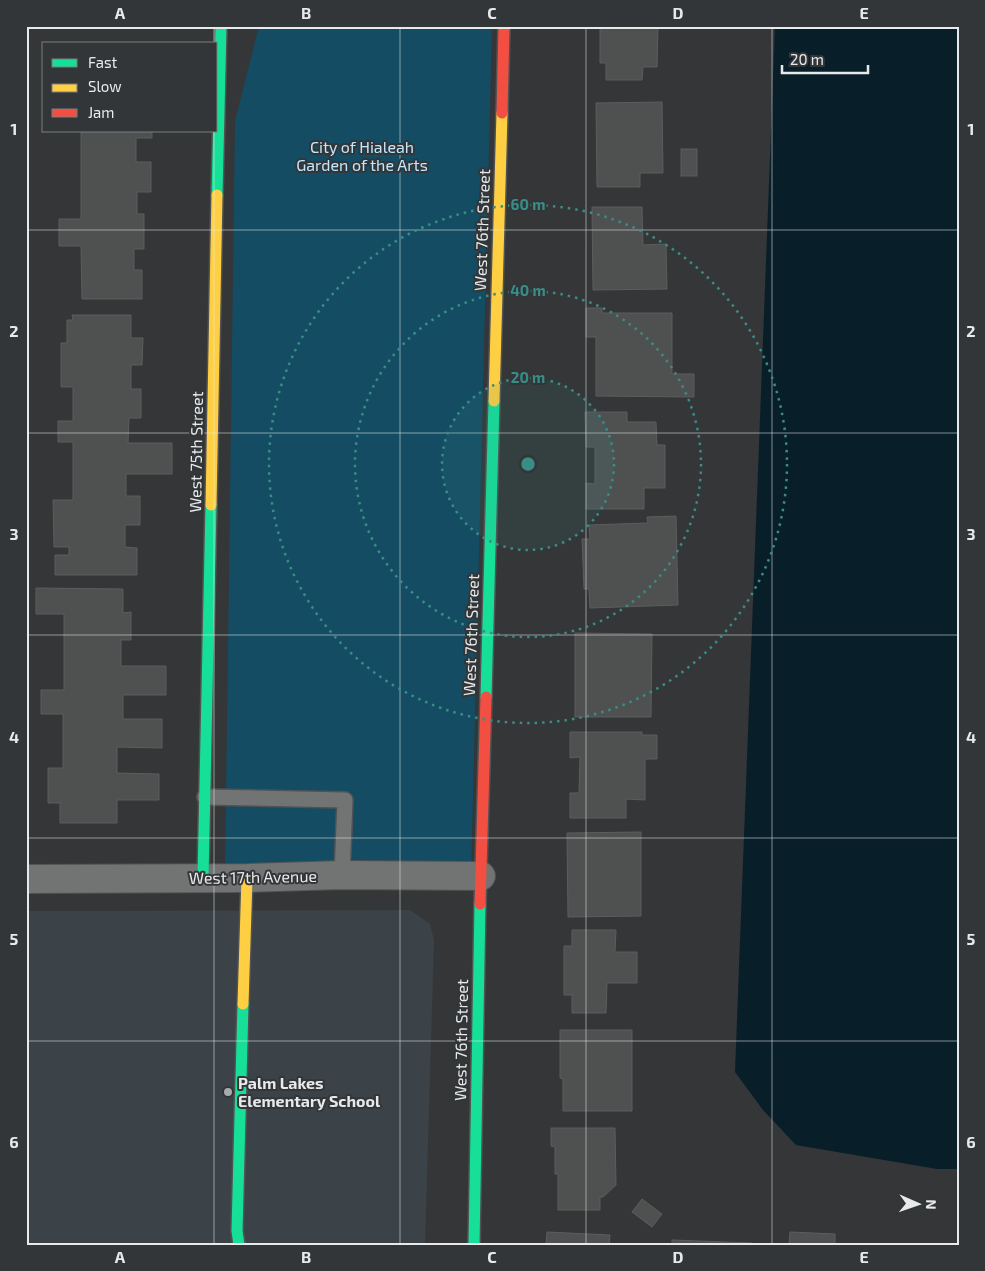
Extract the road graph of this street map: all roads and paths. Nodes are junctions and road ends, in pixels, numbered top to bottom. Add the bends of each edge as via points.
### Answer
1 (221, 26) edge
2 (504, 26) edge
3 (205, 797) junction
4 (342, 875) junction
5 (481, 876) junction
6 (203, 878) junction
7 (247, 878) junction
8 (26, 879) edge
9 (239, 1245) edge
10 (474, 1245) edge

1 - 3 street, West 75th Street
2 - 5 street, West 76th Street
3 - 4 lane via 344,800
3 - 6 street, West 75th Street
4 - 5 street, West 17th Avenue
4 - 7 street, West 17th Avenue
5 - 10 street, West 76th Street
6 - 7 street, West 17th Avenue
6 - 8 street, West 17th Avenue
7 - 9 street

